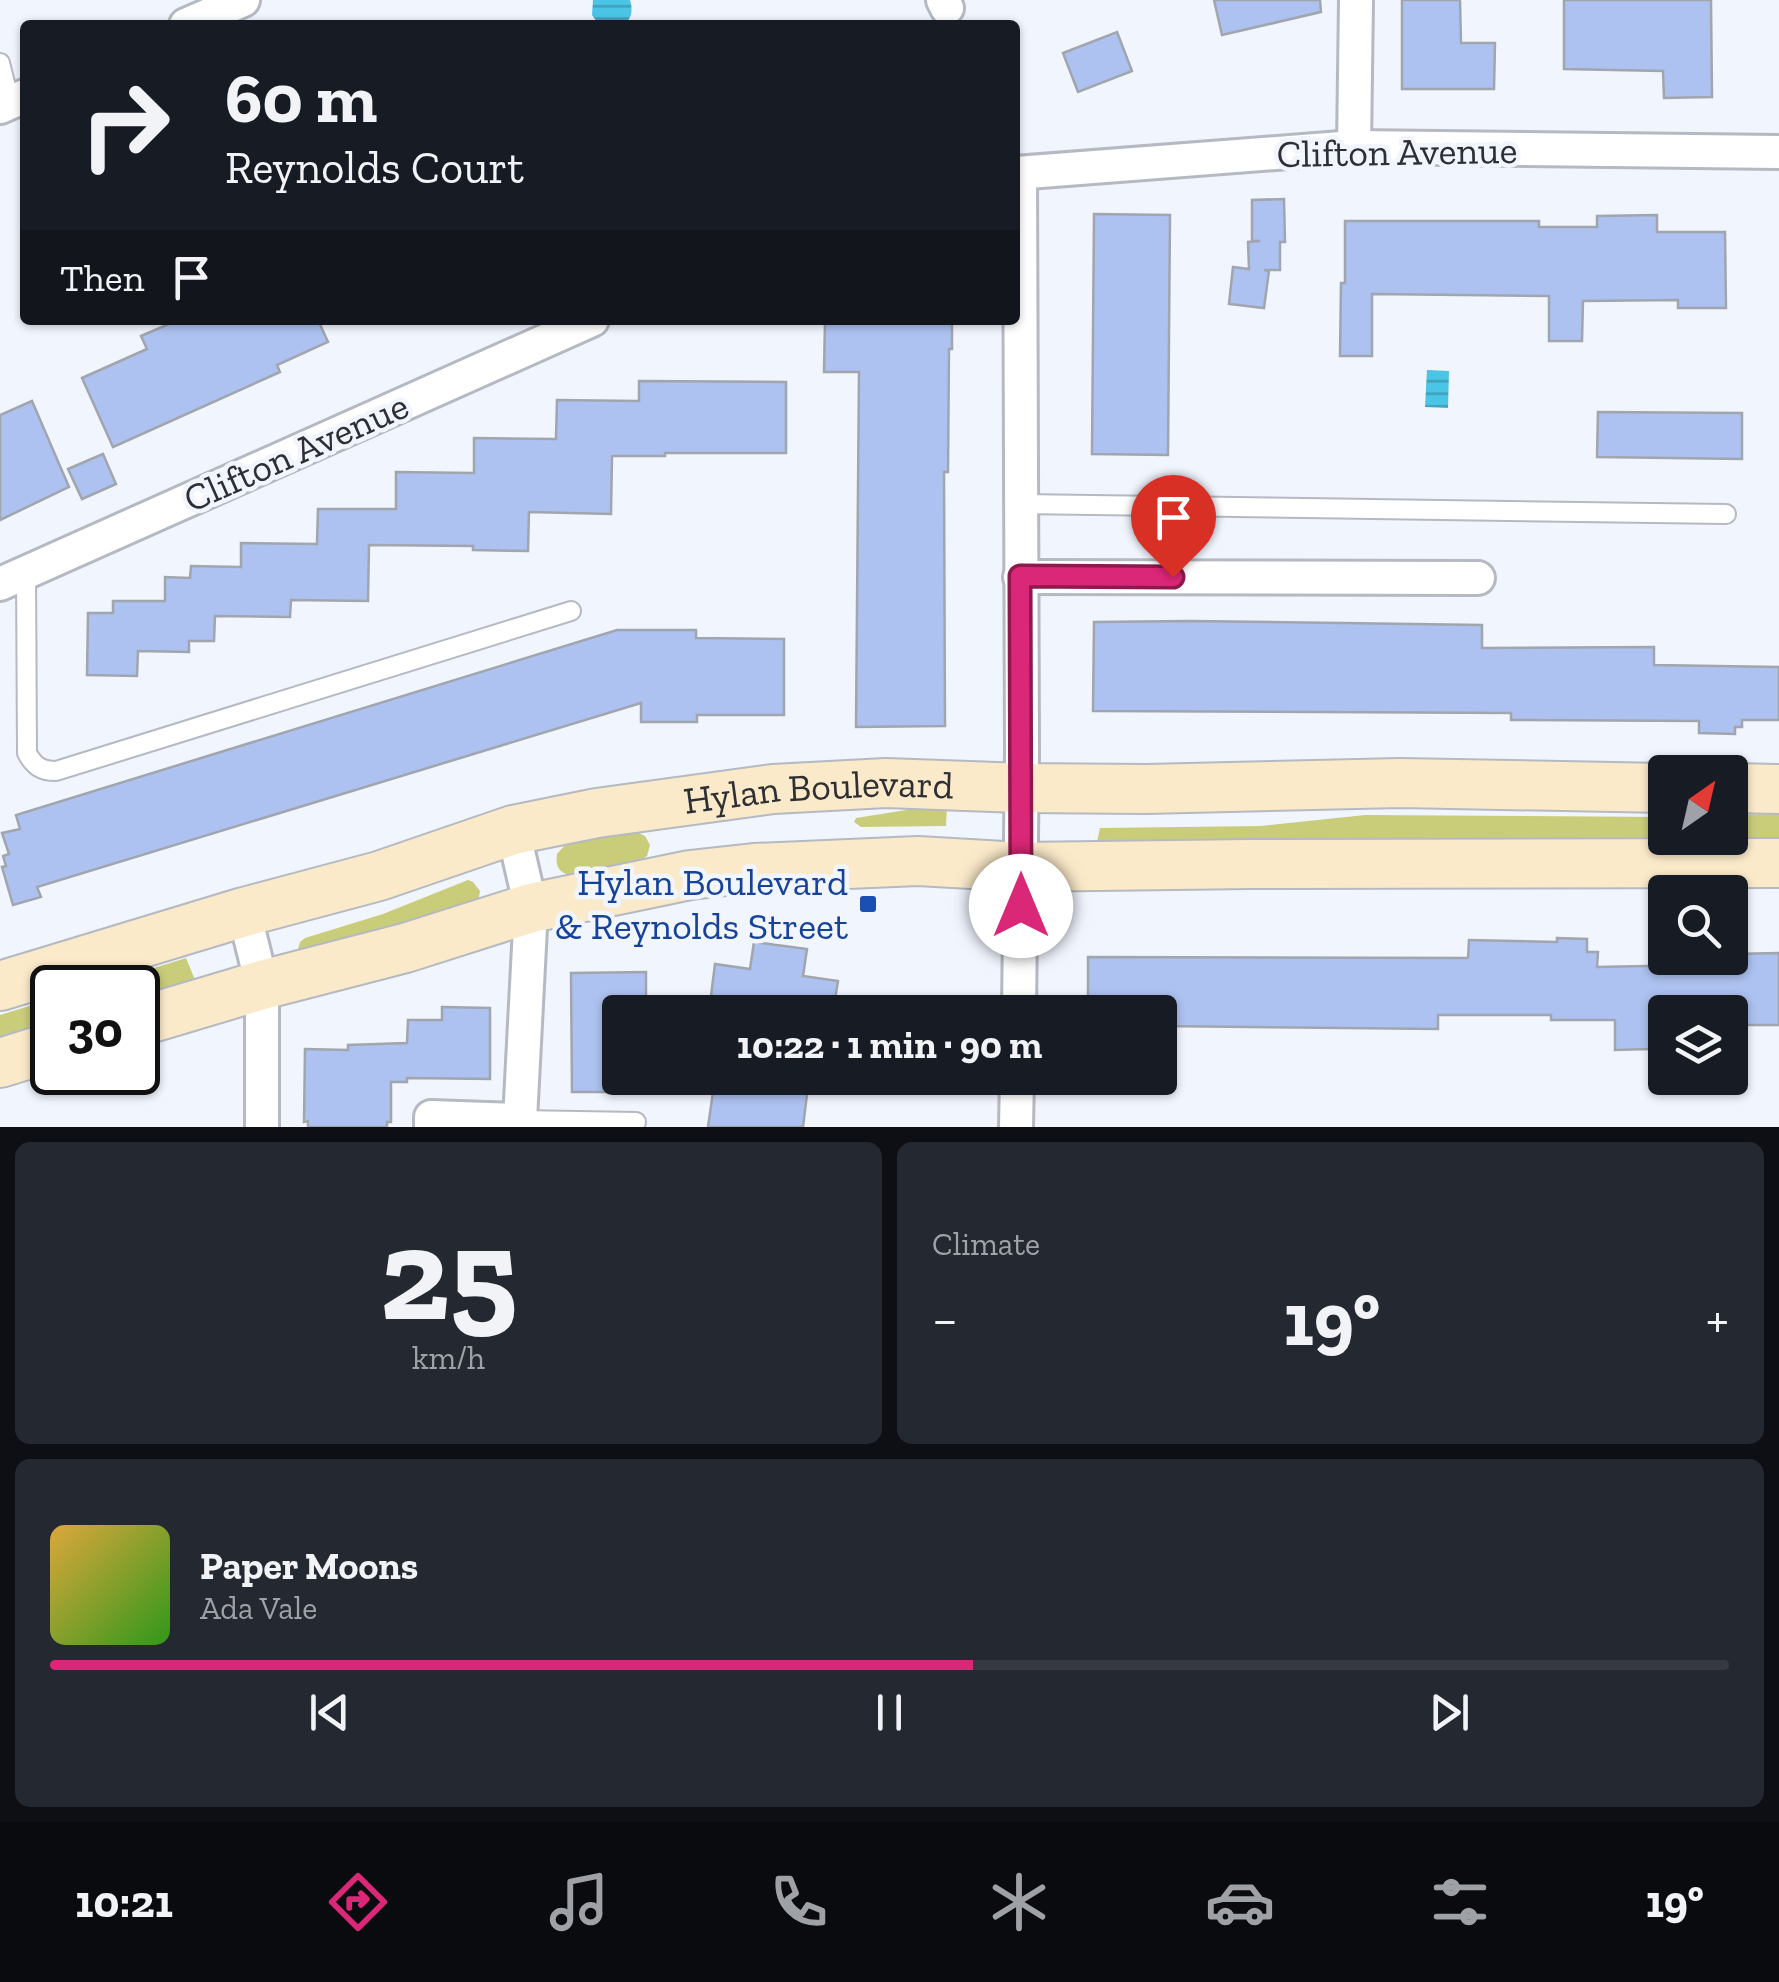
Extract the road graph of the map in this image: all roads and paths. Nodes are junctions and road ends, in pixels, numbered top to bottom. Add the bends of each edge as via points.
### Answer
1 (242, 0) edge
2 (1356, 0) edge
3 (197, 20) edge
4 (0, 63) edge
5 (12, 102) edge
6 (1354, 147) junction
7 (1779, 152) edge
8 (1020, 173) edge
9 (581, 325) edge
10 (1019, 325) edge
11 (1020, 504) junction
12 (1726, 514) dead end
13 (1020, 576) junction
14 (13, 578) edge
15 (1478, 578) dead end
16 (572, 611) dead end
17 (1021, 788) junction
18 (1648, 788) edge
19 (1748, 788) edge
20 (1779, 789) edge
21 (513, 830) junction
22 (1779, 863) edge
23 (1021, 868) junction
24 (531, 908) junction
25 (244, 912) junction
26 (262, 985) junction
27 (0, 986) edge
28 (1019, 995) edge
29 (160, 1015) edge
30 (30, 1053) edge
31 (0, 1063) edge
32 (1017, 1095) edge
33 (520, 1120) junction
34 (636, 1122) dead end
35 (262, 1127) edge
36 (431, 1127) edge
37 (1016, 1127) edge

1 - 3 street
2 - 6 street
4 - 5 lane
6 - 7 street, Clifton Avenue
6 - 8 street, Clifton Avenue
9 - 14 street, Clifton Avenue
10 - 11 street
11 - 12 lane
11 - 13 street
13 - 15 street
13 - 17 street
14 - 16 lane via 27,753 45,771
17 - 18 main road, Hylan Boulevard
17 - 21 main road, Hylan Boulevard via 773,788
17 - 23 street
19 - 20 main road
21 - 24 street
21 - 25 main road, Hylan Boulevard
22 - 23 main road, Hylan Boulevard
23 - 24 main road, Hylan Boulevard via 918,861 754,868
23 - 28 street
24 - 26 main road, Hylan Boulevard
24 - 33 street
25 - 26 street
25 - 27 main road, Hylan Boulevard
26 - 29 main road, Hylan Boulevard
26 - 35 street
30 - 31 main road
32 - 37 street
33 - 34 lane
33 - 36 street via 431,1118

